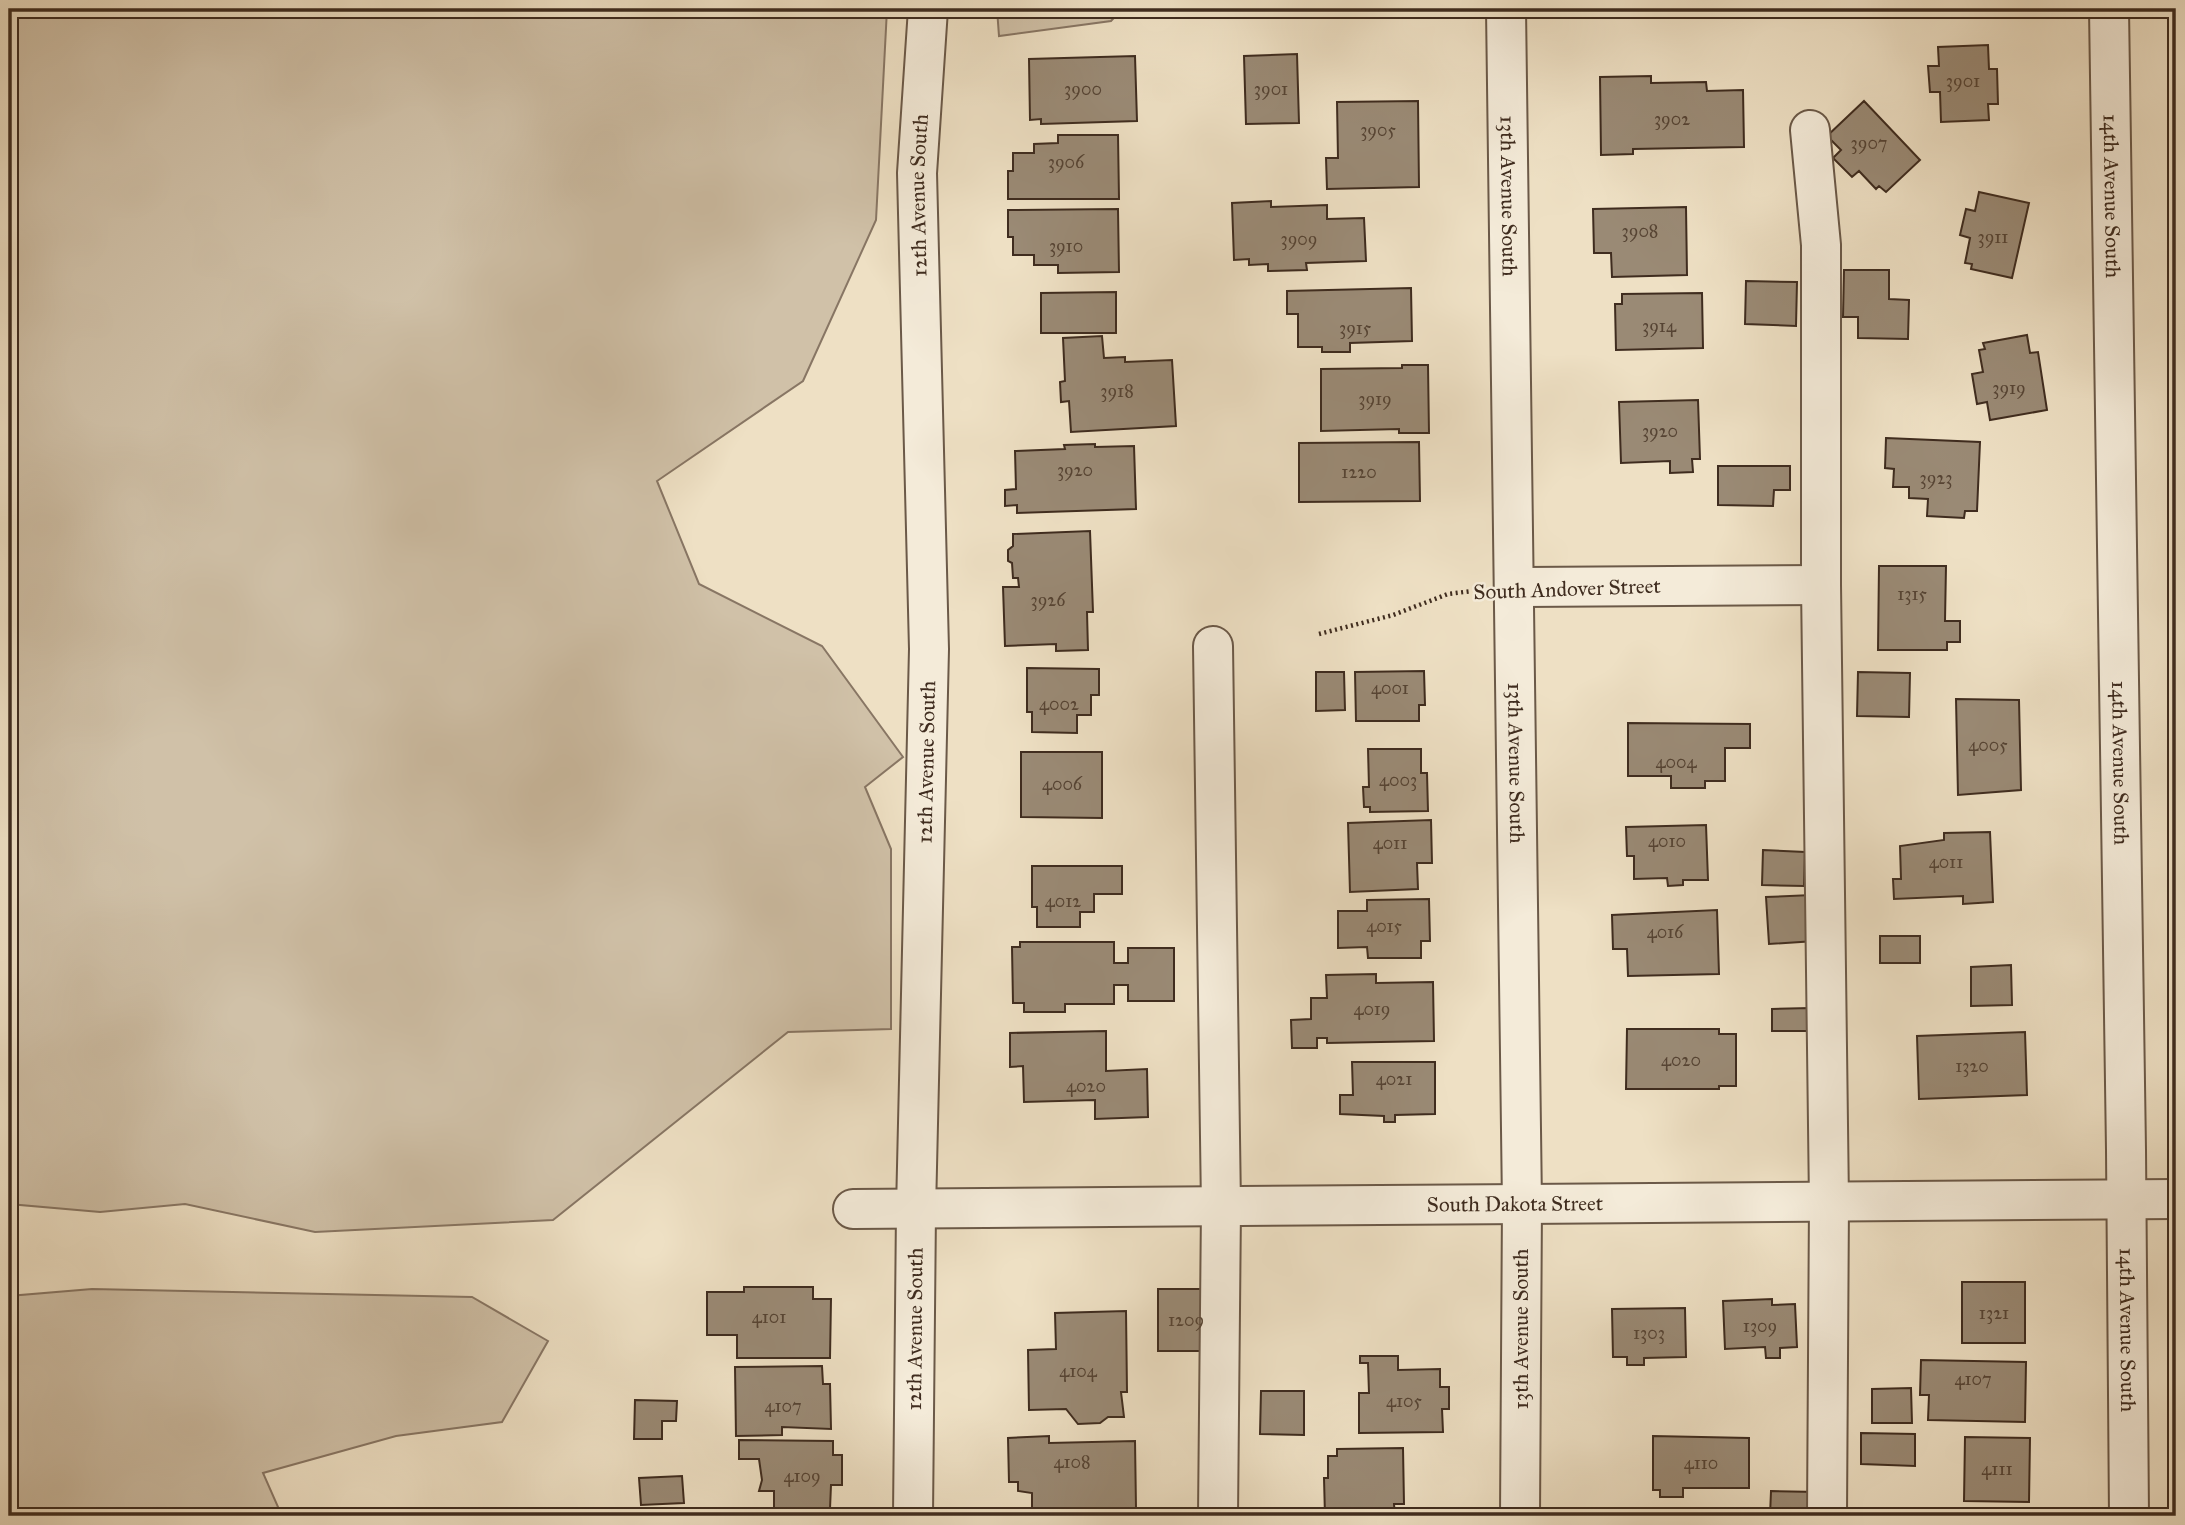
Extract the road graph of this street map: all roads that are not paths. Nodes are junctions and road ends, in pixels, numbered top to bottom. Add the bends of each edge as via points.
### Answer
1 (928, 9) edge
2 (1506, 9) edge
3 (2109, 9) edge
4 (1810, 130) dead end
5 (1821, 585) junction
6 (1516, 587) junction
7 (1213, 646) dead end
8 (2127, 1199) junction
9 (2176, 1199) edge
10 (1829, 1202) junction
11 (1522, 1204) junction
12 (1221, 1207) junction
13 (853, 1209) dead end
14 (916, 1210) junction
15 (913, 1516) edge
16 (1218, 1516) edge
17 (1520, 1516) edge
18 (1827, 1516) edge
19 (2129, 1516) edge

1 - 14 street, 12th Avenue South via 917,173 929,649
2 - 6 street, 13th Avenue South
3 - 8 street, 14th Avenue South
4 - 5 street via 1821,245
5 - 6 street, South Andover Street
5 - 10 street
6 - 11 street, 13th Avenue South
7 - 12 street
8 - 9 street, South Dakota Street
8 - 10 street, South Dakota Street
8 - 19 street, 14th Avenue South
10 - 11 street, South Dakota Street
10 - 18 street
11 - 12 street, South Dakota Street
11 - 17 street, 13th Avenue South
12 - 14 street, South Dakota Street
12 - 16 street
13 - 14 street, South Dakota Street
14 - 15 street, 12th Avenue South

